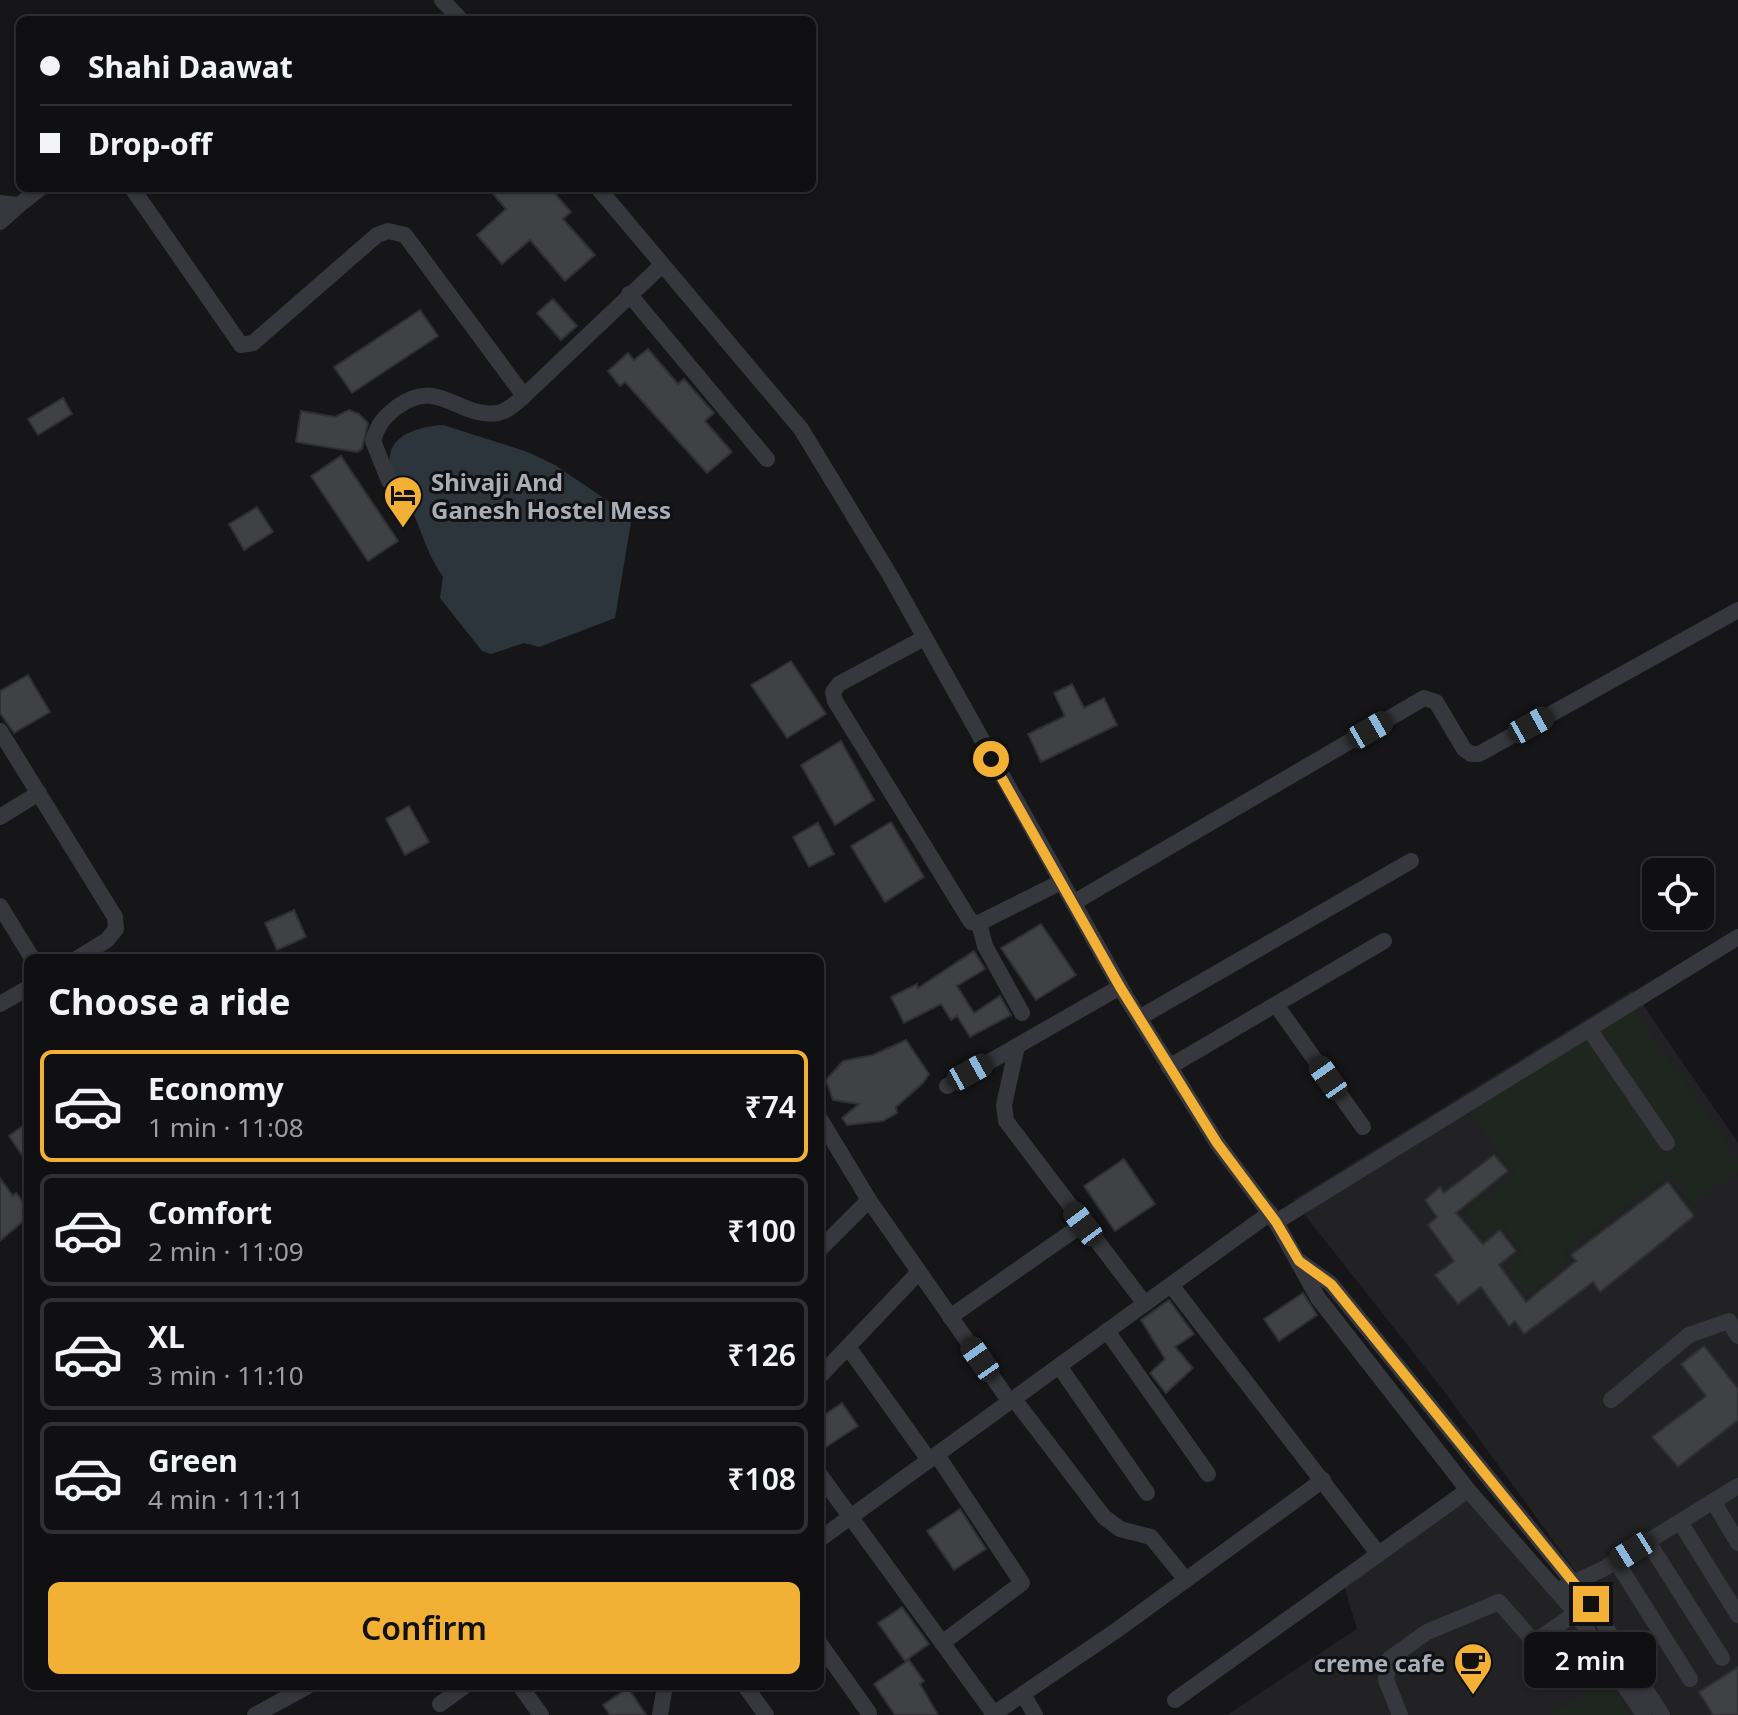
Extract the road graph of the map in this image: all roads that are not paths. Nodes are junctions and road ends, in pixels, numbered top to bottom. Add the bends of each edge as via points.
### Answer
1 (442, 0) edge
2 (457, 16) edge
3 (36, 192) edge
4 (135, 192) edge
5 (601, 192) edge
6 (0, 203) edge
7 (19, 205) junction
8 (0, 222) edge
9 (662, 265) junction
10 (629, 294) junction
11 (524, 396) junction
12 (767, 459) dead end
13 (389, 481) dead end
14 (1738, 610) edge
15 (924, 638) junction
16 (0, 731) edge
17 (39, 793) junction
18 (0, 817) edge
19 (1411, 861) dead end
20 (1061, 882) junction
21 (1073, 903) junction
22 (0, 906) edge
23 (979, 923) junction
24 (1738, 937) edge
25 (1384, 941) dead end
26 (30, 954) edge
27 (84, 954) edge
28 (1120, 987) junction
29 (24, 995) edge
30 (0, 1004) edge
31 (1276, 1005) junction
32 (1022, 1013) dead end
33 (1139, 1018) junction
34 (1589, 1029) junction
35 (1017, 1046) junction
36 (1169, 1067) junction
37 (947, 1086) dead end
38 (1363, 1127) dead end
39 (824, 1131) edge
40 (1667, 1143) dead end
41 (869, 1200) junction
42 (1273, 1218) junction
43 (1083, 1224) junction
44 (824, 1245) edge
45 (1299, 1261) junction
46 (919, 1272) junction
47 (1171, 1285) junction
48 (1145, 1304) junction
49 (950, 1317) junction
50 (1733, 1318) edge
51 (1107, 1331) junction
52 (1738, 1336) edge
53 (848, 1347) junction
54 (1059, 1366) junction
55 (824, 1372) edge
56 (1012, 1400) junction
57 (1611, 1400) dead end
58 (933, 1457) junction
59 (1208, 1474) dead end
60 (1323, 1480) junction
61 (824, 1481) edge
62 (1738, 1486) edge
63 (1468, 1490) junction
64 (1147, 1493) dead end
65 (1713, 1501) junction
66 (850, 1517) junction
67 (1680, 1522) junction
68 (824, 1536) edge
69 (1648, 1542) junction
70 (1738, 1543) edge
71 (1377, 1552) junction
72 (1616, 1561) junction
73 (1186, 1580) junction
74 (1573, 1583) junction
75 (1556, 1591) junction
76 (1576, 1613) junction
77 (1738, 1615) edge
78 (942, 1643) junction
79 (824, 1650) edge
80 (1722, 1658) dead end
81 (1690, 1679) dead end
82 (301, 1690) edge
83 (459, 1690) edge
84 (523, 1690) edge
85 (748, 1690) edge
86 (1023, 1694) junction
87 (1175, 1700) dead end
88 (440, 1704) dead end
89 (869, 1713) edge
90 (993, 1714) edge
91 (255, 1715) edge
92 (541, 1715) edge
93 (766, 1715) edge
94 (1035, 1715) edge
95 (1400, 1715) edge
96 (1644, 1715) edge
97 (1662, 1715) edge

1 - 2 street
3 - 7 street
4 - 11 street via 241,345 253,343 377,235 398,231
5 - 9 street
6 - 7 street
7 - 8 street
9 - 10 street
9 - 15 street via 801,429
10 - 11 street
10 - 12 street
11 - 13 street via 507,410 492,413 426,394 409,398 382,418 373,441
14 - 21 street via 1479,754 1464,749 1436,702 1424,698
15 - 20 street
15 - 23 street via 833,692 965,915
16 - 17 street
17 - 18 street
17 - 27 street via 115,917 116,929 107,940
19 - 33 street
20 - 21 street
20 - 23 street
21 - 28 street
22 - 26 street
23 - 32 street via 985,946
24 - 34 street
25 - 31 street
28 - 33 street
28 - 35 street
29 - 30 street
31 - 36 street
31 - 38 street
33 - 36 street
34 - 40 street
34 - 42 street
35 - 37 street
35 - 43 street via 1004,1105 1006,1121
36 - 42 street
39 - 41 street
41 - 44 street
41 - 46 street
42 - 45 street
42 - 47 street
43 - 48 street
43 - 49 street
45 - 63 street via 1318,1298
45 - 74 street via 1331,1284
46 - 49 street
46 - 53 street
47 - 48 street
47 - 60 street
48 - 51 street
49 - 56 street
50 - 52 street
50 - 57 street via 1689,1335
51 - 54 street
51 - 59 street
53 - 55 street
53 - 58 street
54 - 56 street
54 - 64 street
56 - 58 street
56 - 73 street via 1104,1517 1120,1529 1151,1537
58 - 66 street
58 - 78 street via 1022,1583
60 - 71 street
60 - 73 street
61 - 66 street
62 - 65 street
63 - 71 street
63 - 75 street
65 - 67 street
65 - 70 street
66 - 68 street
66 - 78 street
67 - 69 street
67 - 77 street
69 - 72 street
69 - 80 street
71 - 87 street
72 - 74 street
72 - 81 street
73 - 86 street
74 - 75 street
74 - 97 street
75 - 76 street
76 - 95 street via 1534,1642 1499,1602 1427,1632 1389,1659 1386,1680
76 - 96 street
78 - 90 street
79 - 89 street
82 - 91 street
83 - 88 street
84 - 92 street
85 - 93 street
86 - 90 street
86 - 94 street

